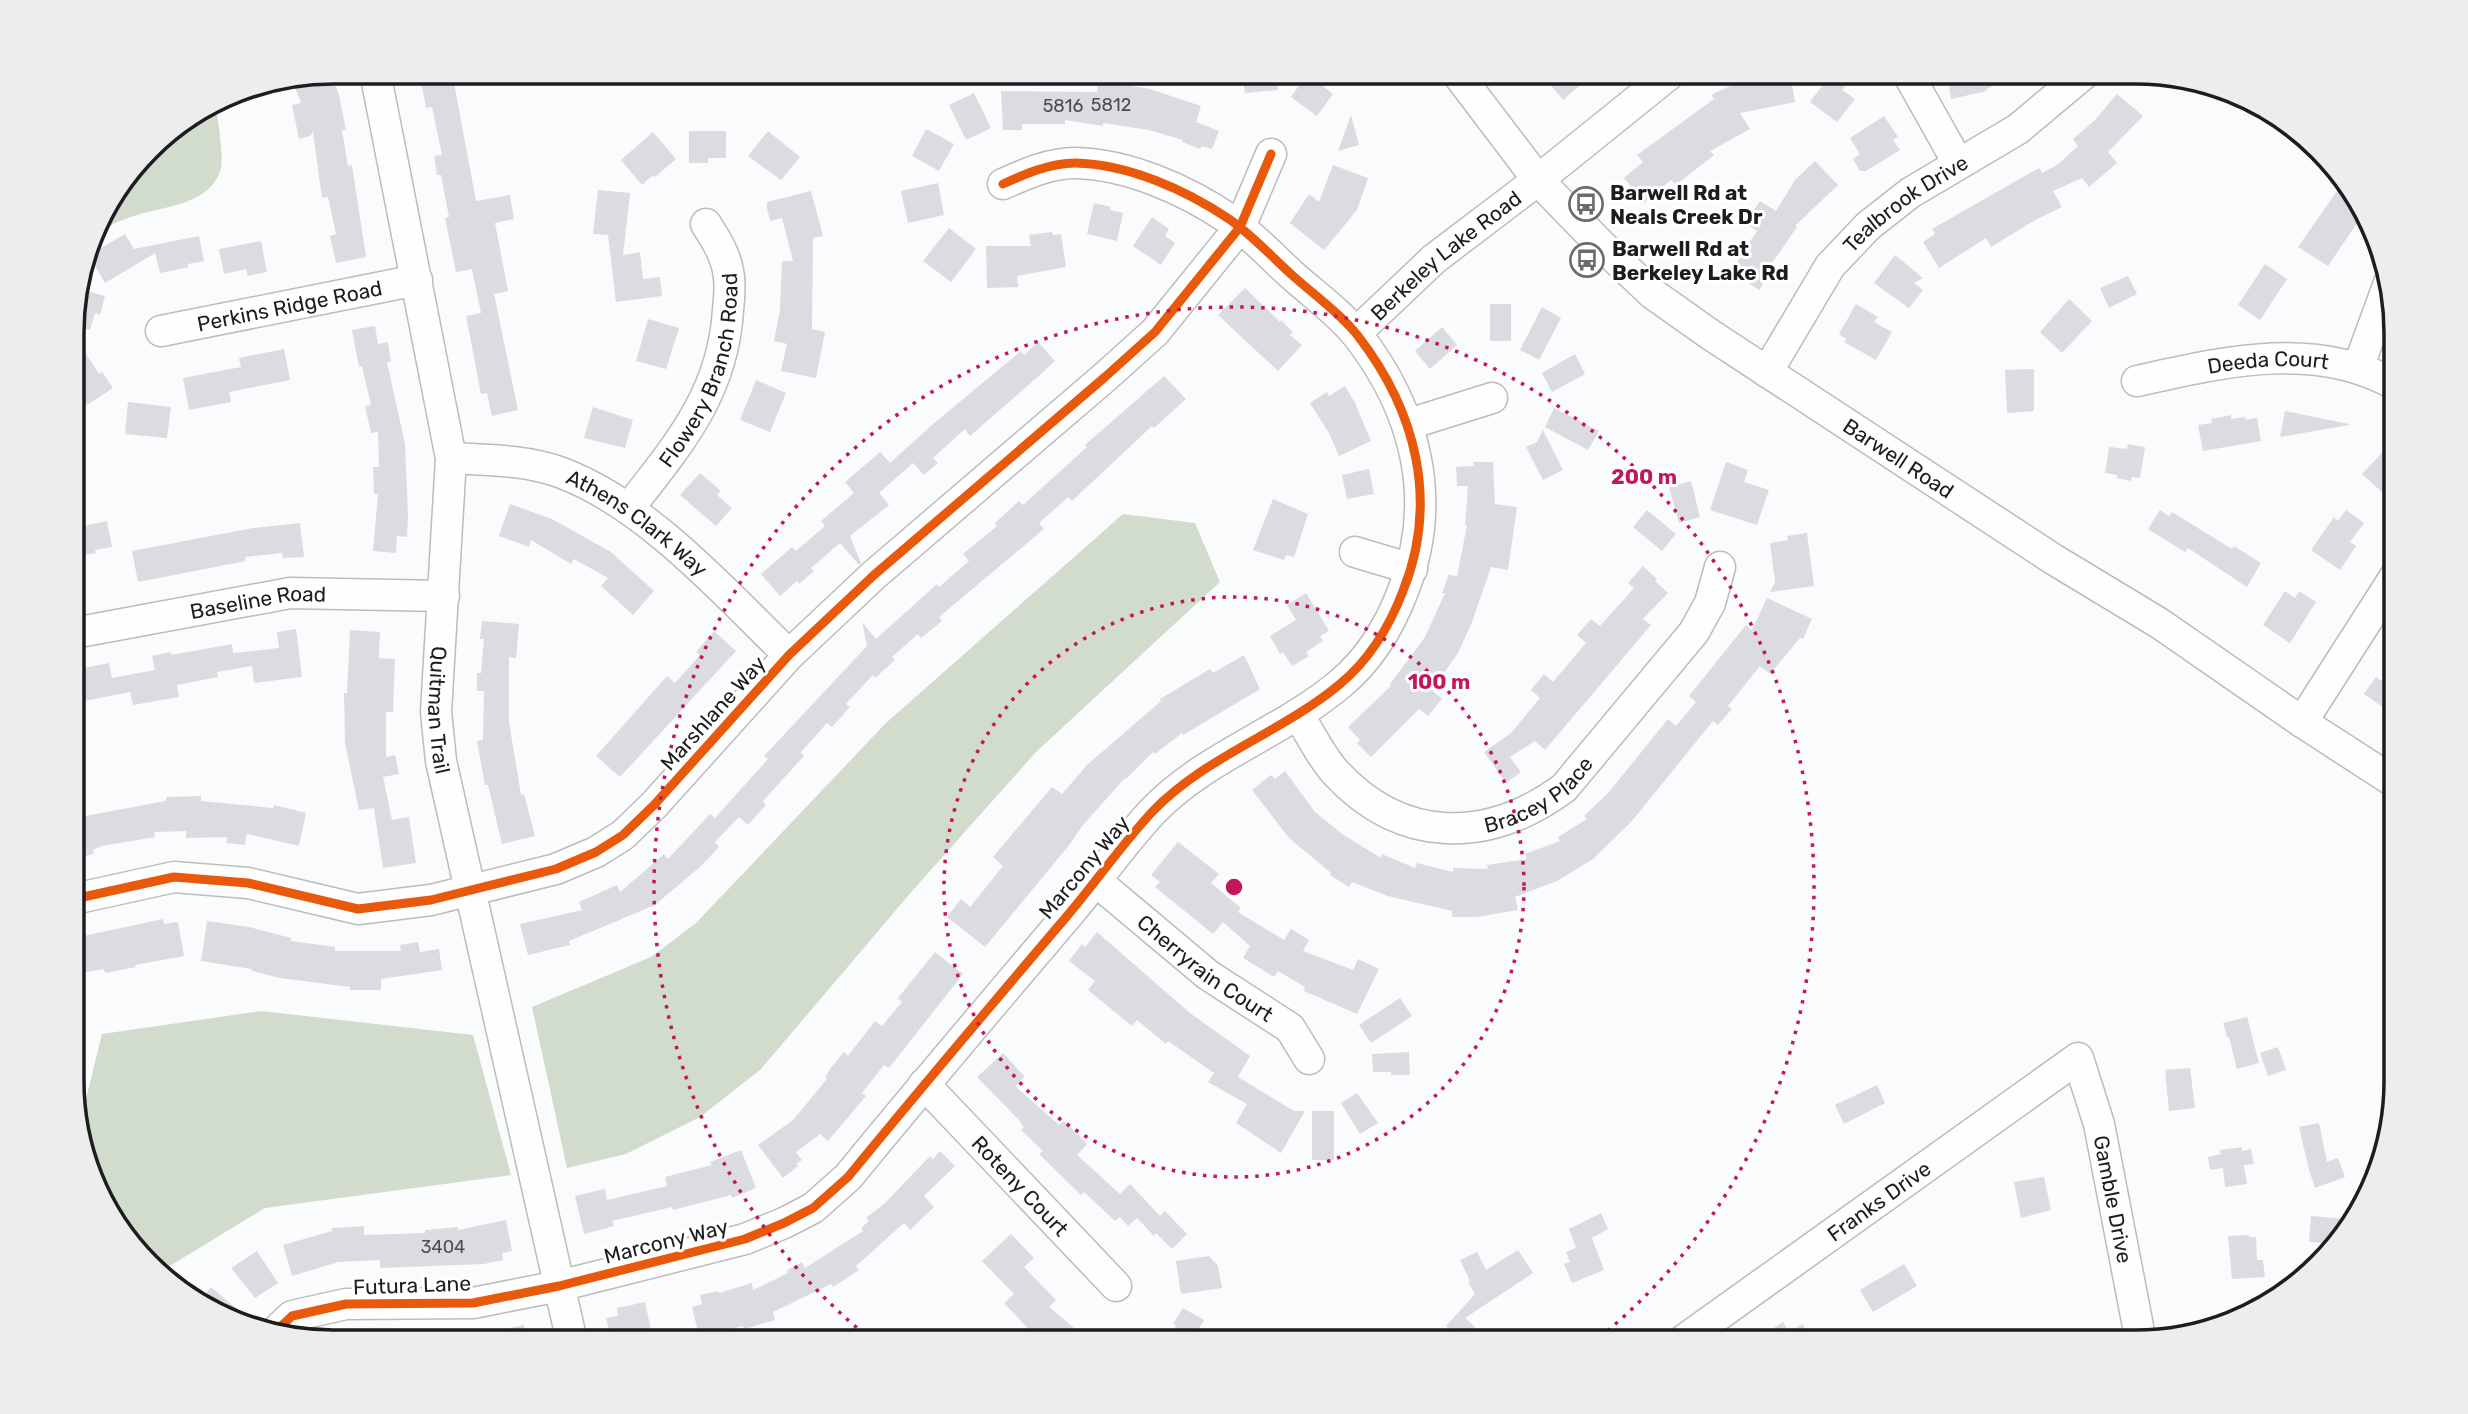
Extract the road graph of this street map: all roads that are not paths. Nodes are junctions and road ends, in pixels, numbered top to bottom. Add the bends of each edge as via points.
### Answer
1 (377, 84) edge
2 (1465, 84) edge
3 (1657, 84) edge
4 (1914, 84) edge
5 (2071, 84) edge
6 (1271, 153) dead end
7 (1958, 163) junction
8 (1538, 180) junction
9 (1003, 184) dead end
10 (706, 224) dead end
11 (1240, 227) junction
12 (417, 279) junction
13 (2382, 302) edge
14 (161, 331) dead end
15 (1356, 333) junction
16 (2358, 368) junction
17 (1767, 372) junction
18 (2383, 378) edge
19 (2137, 381) dead end
20 (1492, 398) dead end
21 (1409, 424) junction
22 (452, 458) junction
23 (629, 508) junction
24 (1355, 552) dead end
25 (1720, 567) dead end
26 (1412, 569) junction
27 (2383, 595) edge
28 (444, 596) junction
29 (84, 631) edge
30 (789, 655) junction
31 (1298, 714) junction
32 (2302, 722) junction
33 (2384, 775) edge
34 (1096, 881) junction
35 (470, 890) junction
36 (84, 897) edge
37 (2078, 1058) joint
38 (1309, 1059) dead end
39 (924, 1084) junction
40 (559, 1286) junction
41 (1116, 1286) dead end
42 (283, 1325) edge
43 (569, 1330) edge
44 (1698, 1330) edge
45 (2139, 1330) edge

1 - 12 street, Quitman Trail
2 - 8 street, Barwell Road
3 - 8 street, Berkeley Lake Road
4 - 7 street
5 - 7 street, Tealbrook Drive via 2018,129
6 - 11 street, Marshlane Way
7 - 17 street, Tealbrook Drive via 1868,226 1830,266
8 - 15 street, Berkeley Lake Road via 1434,259
8 - 17 street, Barwell Road via 1653,294
9 - 11 street, Marcony Way via 1044,167 1074,163 1121,170 1203,201
10 - 23 street, Flowery Branch Road via 724,256 730,282 720,358 687,433
11 - 15 street, Marcony Way
11 - 30 street, Marshlane Way via 1154,332 874,575
12 - 14 street, Perkins Ridge Road
12 - 22 street, Quitman Trail
13 - 16 street
15 - 21 street, Marcony Way via 1385,375
16 - 18 street, Deeda Court
16 - 19 street, Deeda Court via 2289,356
17 - 32 street, Barwell Road via 2158,623
20 - 21 street
21 - 26 street, Marcony Way via 1421,492
22 - 23 street, Athens Clark Way via 513,461 559,472
22 - 28 street, Quitman Trail
23 - 30 street, Athens Clark Way
24 - 26 street
25 - 31 street, Bracey Place via 1710,603 1693,632 1564,788 1518,815 1470,828 1416,825 1390,816 1333,770
26 - 31 street, Marcony Way via 1392,618 1370,651 1342,683
27 - 32 street
28 - 29 street, Baseline Road via 290,593
28 - 35 street, Quitman Trail via 436,712 441,761
30 - 35 street, Marshlane Way via 623,835 556,869
31 - 34 street, Marcony Way via 1221,760 1154,810
32 - 33 street, Barwell Road
34 - 38 street, Cherryrain Court via 1208,975 1290,1028
34 - 39 street, Marcony Way
35 - 36 street, Marshlane Way via 358,909 248,883 174,877
35 - 40 street, Quitman Trail
37 - 44 street, Franks Drive
37 - 45 street, Gamble Drive via 2099,1124
39 - 40 street, Marcony Way via 848,1177 813,1208 745,1239
39 - 41 street, Roteny Court
40 - 42 street, Futura Lane via 473,1303 346,1304 292,1317
40 - 43 street, Quitman Trail

